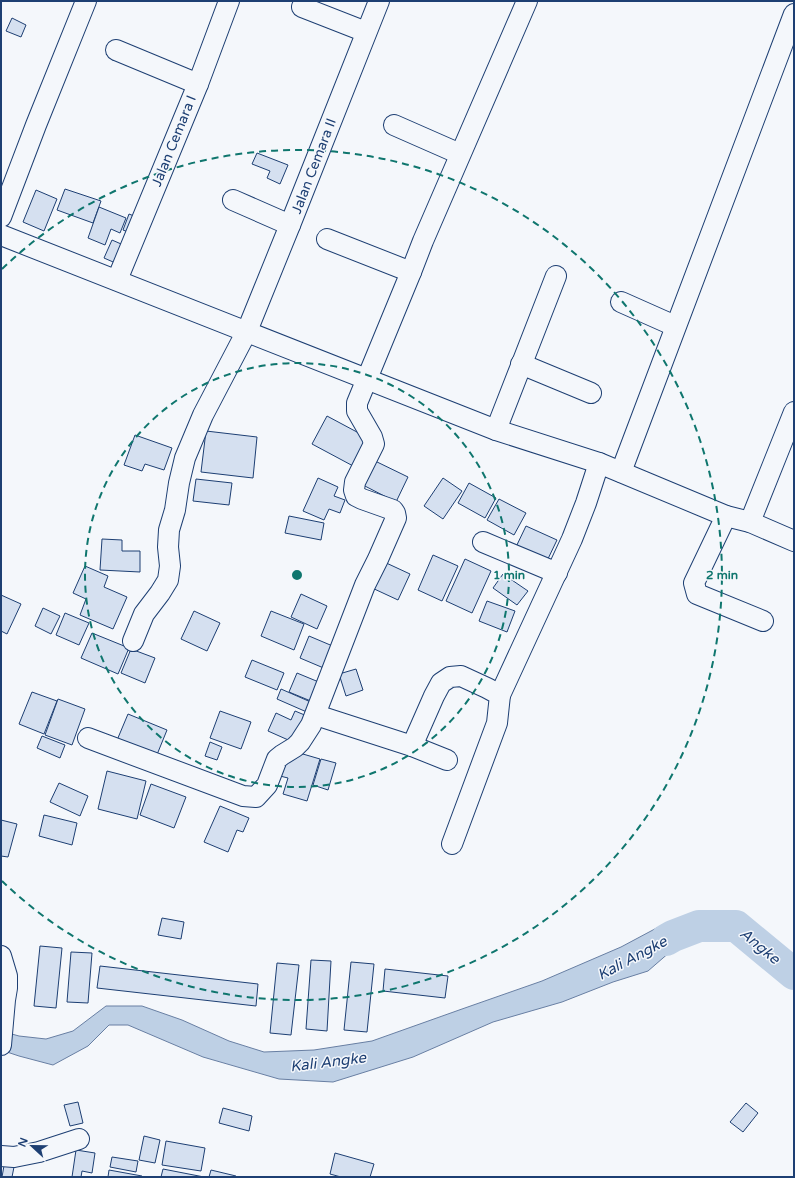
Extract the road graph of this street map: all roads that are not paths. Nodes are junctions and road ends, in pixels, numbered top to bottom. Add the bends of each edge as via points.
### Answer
1 (86, 1) edge
2 (229, 1) edge
3 (379, 1) edge
4 (527, 1) edge
5 (302, 7) dead end
6 (794, 14) edge
7 (366, 32) junction
8 (116, 50) dead end
9 (198, 84) junction
10 (394, 126) dead end
11 (460, 154) junction
12 (234, 200) dead end
13 (1, 217) edge
14 (290, 225) junction
15 (1, 234) edge
16 (327, 239) dead end
17 (411, 272) junction
18 (556, 276) dead end
19 (117, 280) junction
20 (621, 302) dead end
21 (675, 326) junction
22 (247, 331) junction
23 (521, 364) junction
24 (367, 380) junction
25 (591, 393) dead end
26 (794, 412) edge
27 (496, 430) junction
28 (599, 463) junction
29 (620, 472) junction
30 (726, 516) junction
31 (750, 522) junction
32 (794, 541) edge
33 (483, 542) dead end
34 (557, 573) junction
35 (763, 621) dead end
36 (133, 641) dead end
37 (500, 695) junction
38 (316, 715) junction
39 (88, 738) dead end
40 (412, 746) junction
41 (447, 760) dead end
42 (452, 844) dead end
43 (1, 956) edge
44 (2, 1036) edge
45 (79, 1139) dead end
46 (1, 1156) edge

1 - 13 street
2 - 9 street, Jalan Cemara I
3 - 7 street, Jalan Cemara II
4 - 11 street
5 - 7 street
6 - 21 street
7 - 14 street, Jalan Cemara II
8 - 9 street
9 - 19 street, Jalan Cemara I
10 - 11 street
11 - 17 street
12 - 14 street
14 - 22 street, Jalan Cemara II
15 - 19 street
16 - 17 street
17 - 24 street
18 - 23 street
19 - 22 street
20 - 21 street
21 - 29 street
22 - 24 street
22 - 36 street, Jalan Cemara II via 203,415 185,458 169,530 168,580 144,614
23 - 25 street
23 - 27 street
24 - 27 street
24 - 38 street via 357,403 357,411 374,444 355,482 354,490 356,496 362,500 393,510 396,518 361,596
26 - 31 street
27 - 28 street
28 - 29 street
28 - 34 street via 575,532
29 - 30 street
30 - 31 street
30 - 35 street via 694,583 696,594
31 - 32 street
33 - 34 street
34 - 37 street
37 - 40 street via 461,676 441,683
37 - 42 street via 497,723
38 - 39 street via 300,742 277,759 267,785 256,797 243,796
38 - 40 street
40 - 41 street
43 - 44 street via 7,976
45 - 46 street via 39,1152 14,1157

